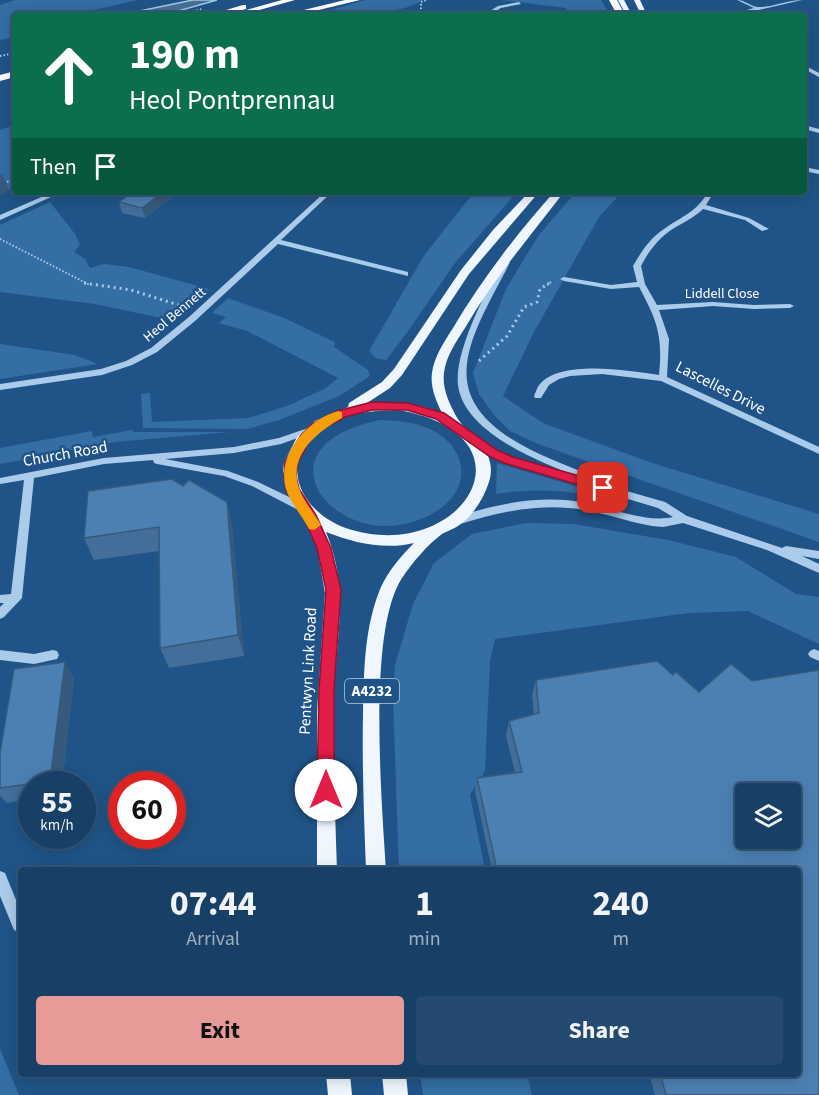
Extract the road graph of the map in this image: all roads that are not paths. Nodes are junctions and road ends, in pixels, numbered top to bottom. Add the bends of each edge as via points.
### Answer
1 (267, 0) edge
2 (291, 0) edge
3 (320, 0) edge
4 (356, 0) edge
5 (739, 0) edge
6 (800, 0) edge
7 (519, 3) dead end
8 (759, 9) junction
9 (224, 12) edge
10 (244, 12) edge
11 (273, 12) edge
12 (301, 12) edge
13 (491, 12) edge
14 (744, 12) edge
15 (52, 195) edge
16 (326, 195) edge
17 (531, 195) edge
18 (556, 195) edge
19 (710, 195) edge
20 (704, 207) junction
21 (0, 218) edge
22 (765, 229) dead end
23 (276, 241) junction
24 (515, 243) junction
25 (405, 274) dead end
26 (564, 279) road end
27 (641, 284) junction
28 (790, 306) dead end
29 (654, 308) junction
30 (663, 378) junction
31 (0, 387) edge
32 (538, 396) dead end
33 (341, 414) junction
34 (454, 424) junction
35 (317, 427) junction
36 (468, 436) junction
37 (819, 451) edge
38 (136, 457) junction
39 (30, 475) junction
40 (0, 481) edge
41 (622, 493) junction
42 (308, 513) junction
43 (683, 519) junction
44 (443, 527) junction
45 (771, 547) junction
46 (819, 555) edge
47 (819, 569) edge
48 (16, 598) junction
49 (0, 599) edge
50 (0, 614) edge
51 (0, 655) edge
52 (53, 655) dead end
53 (327, 867) edge
54 (376, 867) edge
55 (0, 878) edge
56 (18, 923) edge
57 (338, 1077) edge
58 (394, 1077) edge
59 (340, 1095) edge
60 (396, 1095) edge

1 - 9 highway
2 - 10 highway
3 - 11 highway
4 - 12 highway
5 - 8 street
6 - 8 street
7 - 13 street
8 - 14 street
15 - 21 street
16 - 23 street, Heol Bennett
17 - 33 main road, Pentwyn Link Road / A4232 via 465,272 398,372 386,385
18 - 24 main road, Pentwyn Link Road / A4232
19 - 20 street
20 - 22 street via 747,219
20 - 27 street via 692,218 662,233 646,249 637,266
23 - 25 street
23 - 31 street, Heol Bennett via 154,350 102,372
24 - 34 main road, Pentwyn Link Road / A4232 via 467,312 438,370 439,388
24 - 41 street via 472,335 463,362 464,392 474,411 501,437
26 - 27 street via 611,287
27 - 29 street, Lascelles Drive
28 - 29 street, Liddell Close via 713,304
29 - 30 street, Lascelles Drive via 667,348
30 - 32 street via 590,371 570,373 545,384
30 - 37 street, Lascelles Drive
33 - 34 main road, Pentwyn Link Road / A4232 via 372,406 408,406
33 - 35 main road, Pentwyn Link Road / A4232
34 - 36 main road, Pentwyn Link Road / A4232
35 - 38 street via 281,441 234,450
35 - 42 main road, Pentwyn Link Road / A4232 via 305,438 291,462 293,490
36 - 41 street via 508,460
36 - 44 main road, Pentwyn Link Road / A4232 via 482,462 479,491 471,505
38 - 39 street, Church Road
38 - 42 street via 225,473 255,484
39 - 40 street, Church Road
39 - 48 street
41 - 43 street via 661,505
42 - 44 main road, Pentwyn Link Road / A4232 via 329,529 377,541 398,540
42 - 53 main road, Pentwyn Link Road / A4232 via 324,548 334,590 326,689
43 - 44 street via 659,523 582,506 530,503 487,510
43 - 45 street
44 - 54 main road, Pentwyn Link Road / A4232 via 407,561 391,583 379,622 372,682 371,744
45 - 46 street
45 - 47 street
48 - 49 street
48 - 50 street
51 - 52 street via 34,659
55 - 56 street
57 - 59 main road
58 - 60 main road

